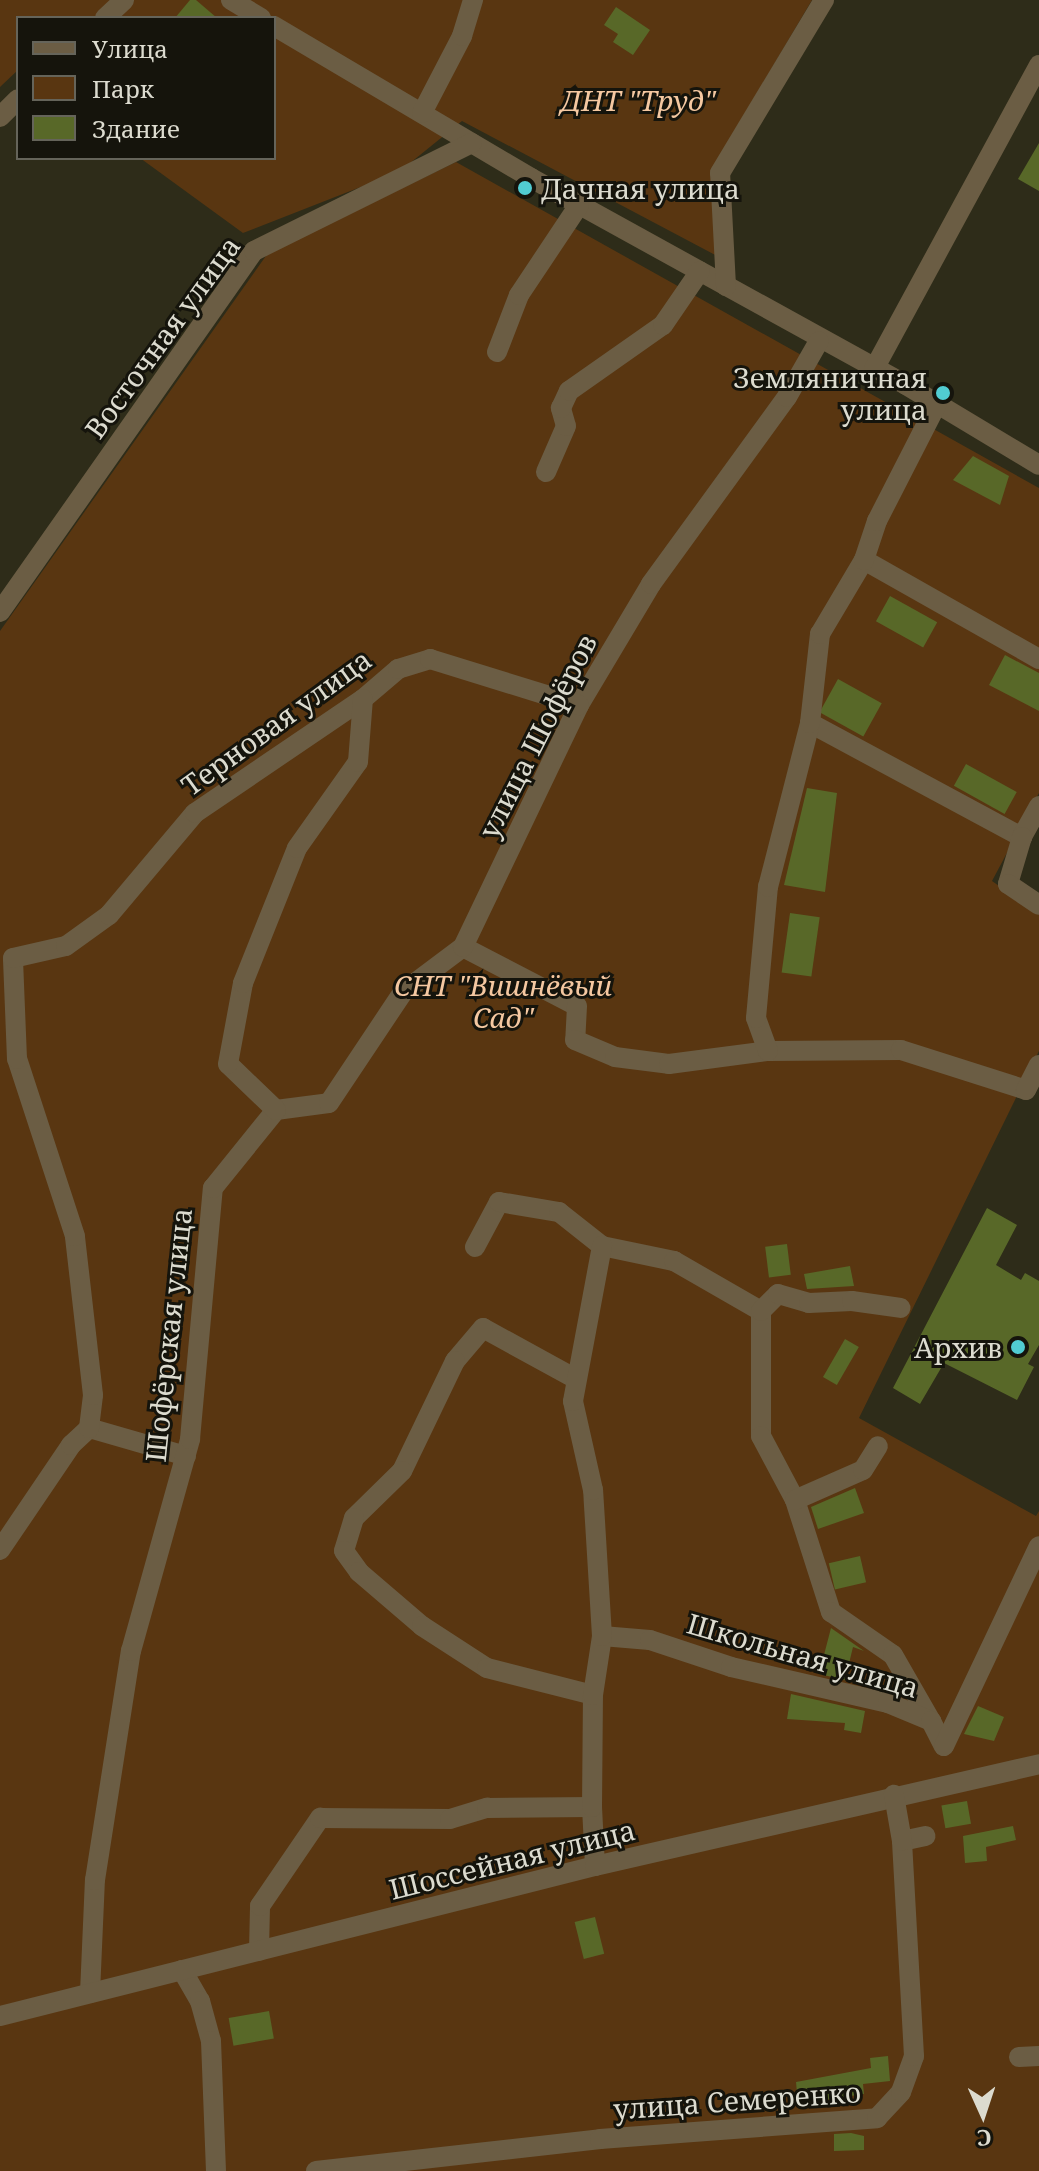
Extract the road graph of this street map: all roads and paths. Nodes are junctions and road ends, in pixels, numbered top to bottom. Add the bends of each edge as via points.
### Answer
1 (124, 0) edge
2 (231, 0) edge
3 (473, 0) edge
4 (824, 0) edge
5 (107, 16) edge
6 (258, 16) edge
7 (276, 27) edge
8 (1039, 65) edge
9 (16, 101) edge
10 (422, 113) junction
11 (0, 117) edge
12 (472, 143) junction
13 (579, 205) junction
14 (700, 271) junction
15 (726, 286) junction
16 (819, 341) junction
17 (497, 352) dead end
18 (874, 369) junction
19 (937, 404) junction
20 (1039, 465) edge
21 (546, 472) dead end
22 (864, 560) junction
23 (0, 612) edge
24 (1039, 659) edge
25 (363, 699) junction
26 (579, 705) junction
27 (810, 723) junction
28 (1039, 806) edge
29 (1022, 837) junction
30 (1039, 905) edge
31 (463, 947) junction
32 (6, 959) edge
33 (768, 1051) junction
34 (1039, 1065) edge
35 (276, 1110) junction
36 (602, 1246) junction
37 (475, 1247) dead end
38 (901, 1308) dead end
39 (761, 1311) junction
40 (576, 1379) junction
41 (89, 1428) junction
42 (878, 1446) dead end
43 (186, 1456) junction
44 (795, 1500) junction
45 (1039, 1546) edge
46 (0, 1550) edge
47 (602, 1636) junction
48 (593, 1695) junction
49 (931, 1721) junction
50 (944, 1746) junction
51 (1039, 1764) edge
52 (946, 1783) junction
53 (894, 1795) junction
54 (592, 1807) junction
55 (925, 1836) dead end
56 (902, 1841) junction
57 (595, 1866) junction
58 (259, 1951) junction
59 (182, 1970) junction
60 (90, 1993) junction
61 (0, 2016) edge
62 (216, 2171) edge
63 (316, 2171) edge

1 - 5 street
2 - 6 street
3 - 10 street via 462,36
4 - 15 street via 720,173
7 - 10 street
8 - 18 street
9 - 11 street
10 - 12 street
12 - 13 street
12 - 23 street, Восточная улица via 254,251
13 - 14 street
13 - 17 street via 519,295
14 - 15 street
14 - 21 street via 663,325 569,391 561,408 566,426
15 - 16 street
16 - 18 street
16 - 26 street, улица Шофёров via 787,397 651,584
18 - 19 street
19 - 20 street
19 - 22 street via 877,521
22 - 24 street
22 - 27 street via 820,634
25 - 26 street, Терновая улица via 398,669 430,659
25 - 32 street, Терновая улица via 195,813 109,915 66,946
25 - 35 street via 358,762 297,848 243,983 228,1064
26 - 31 street, улица Шофёров
27 - 29 street
27 - 33 street via 768,887 756,1018
28 - 29 street
29 - 30 street via 1008,884
31 - 33 street via 577,1006 575,1040 615,1057 669,1064
31 - 35 street, улица Шофёров via 403,992 329,1103
32 - 41 street, Терновая улица via 17,1059 75,1236 93,1395
33 - 34 street via 901,1050 1026,1090
35 - 43 street, Шофёрская улица via 213,1188
36 - 37 street via 559,1212 499,1202
36 - 39 street via 674,1261
36 - 40 street
38 - 39 street via 852,1301 809,1303 778,1294
39 - 44 street via 761,1436
40 - 47 street via 573,1401 593,1490
40 - 48 street via 483,1328 455,1361 402,1471 354,1518 344,1551 359,1572 422,1626 487,1668
41 - 43 street
41 - 46 street via 71,1445
42 - 44 street via 863,1470
43 - 60 street, Шофёрская улица via 131,1651 95,1880
44 - 49 street via 831,1612 893,1655
45 - 50 street
47 - 48 street
47 - 49 street, Школьная улица via 650,1640 731,1667 888,1703
48 - 54 street
49 - 50 street, Школьная улица
50 - 52 street
51 - 52 street, Шоссейная улица
52 - 53 street, Шоссейная улица
53 - 56 street, улица Семеренко
53 - 57 street, Шоссейная улица
54 - 57 street
54 - 58 street via 487,1808 450,1819 320,1818 260,1906
55 - 56 street
56 - 63 street, улица Семеренко via 914,2056 901,2092 877,2118 600,2139
57 - 58 street, Шоссейная улица
58 - 59 street, Шоссейная улица
59 - 60 street, Шоссейная улица
59 - 62 street via 200,2001 211,2041
60 - 61 street, Шоссейная улица

